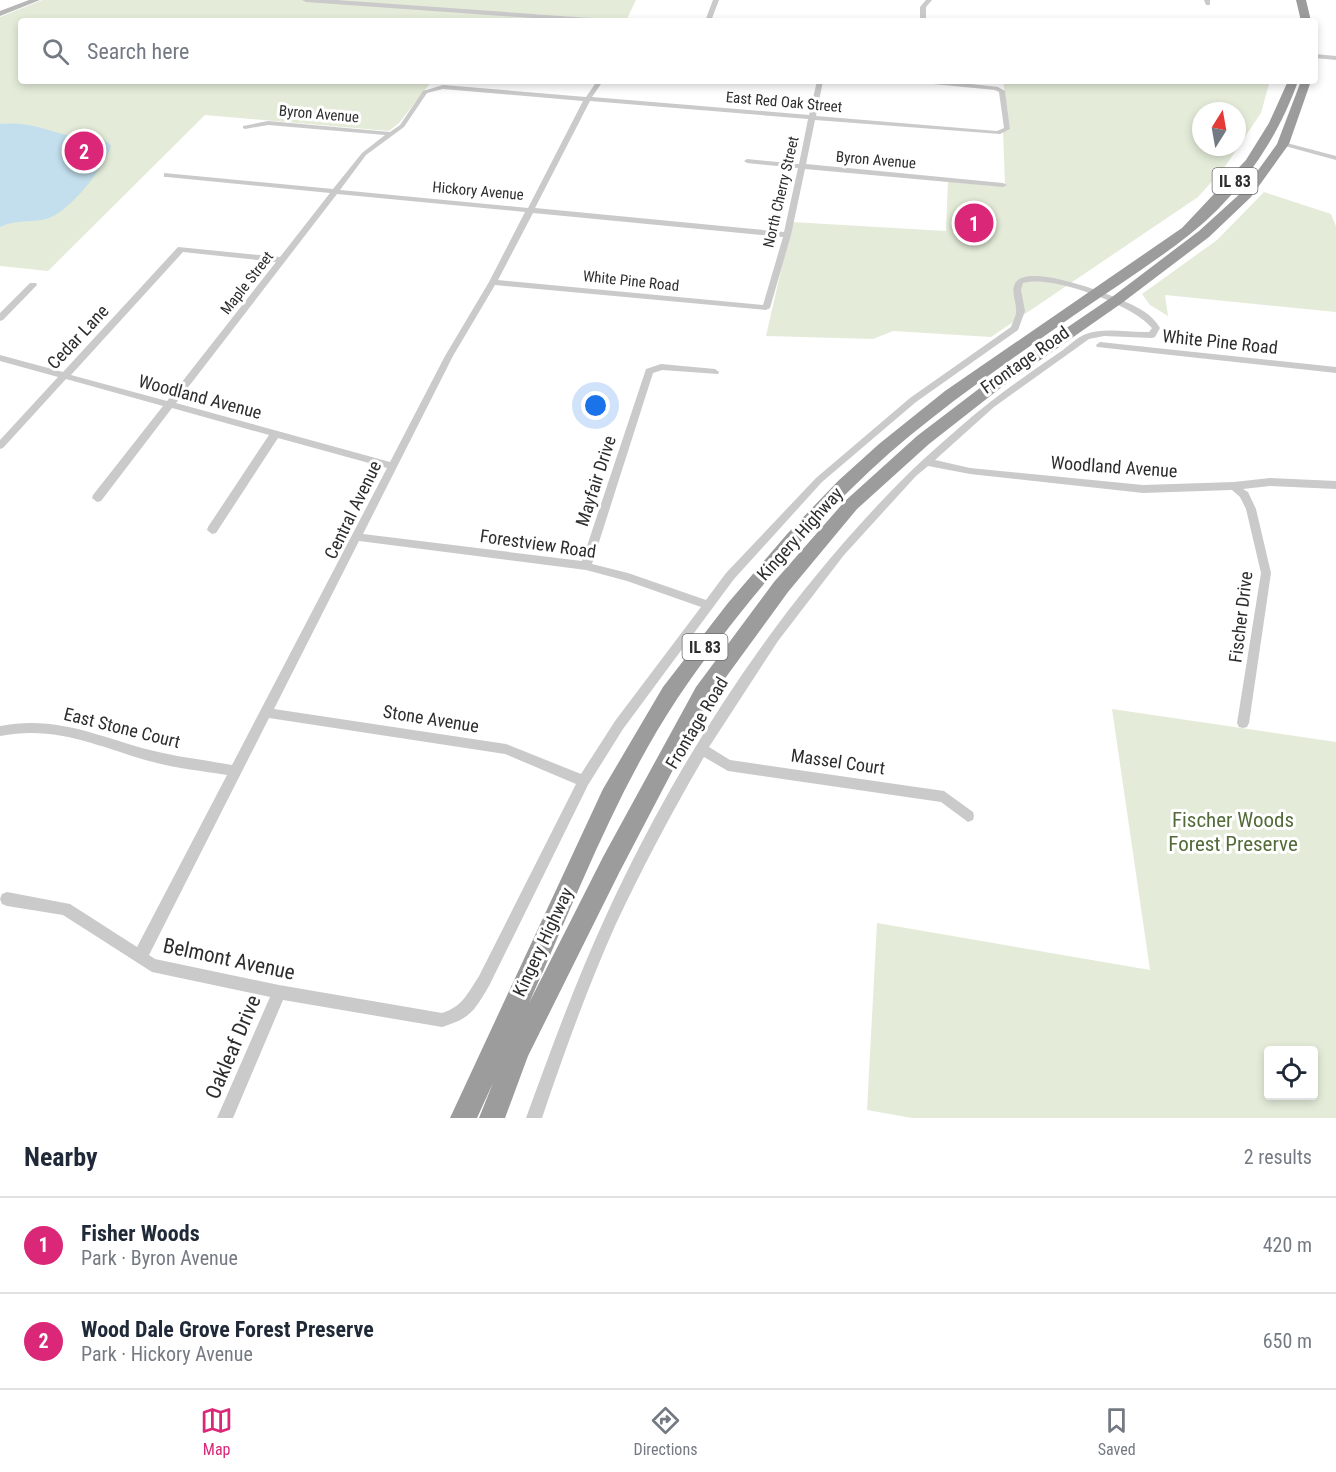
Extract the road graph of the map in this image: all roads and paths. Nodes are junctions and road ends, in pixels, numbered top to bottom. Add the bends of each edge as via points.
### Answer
1 (306, 0) edge
2 (716, 0) edge
3 (929, 0) edge
4 (1301, 0) edge
5 (33, 1) edge
6 (0, 15) edge
7 (561, 18) edge
8 (709, 18) edge
9 (923, 18) edge
10 (1305, 18) edge
11 (1318, 56) edge
12 (1336, 58) edge
13 (598, 84) edge
14 (819, 84) edge
15 (954, 84) edge
16 (1292, 84) edge
17 (1305, 84) edge
18 (425, 92) joint
19 (588, 98) junction
20 (812, 117) junction
21 (245, 127) dead end
22 (391, 134) junction
23 (1283, 144) junction
24 (1336, 158) edge
25 (747, 161) dead end
26 (802, 167) junction
27 (167, 175) dead end
28 (1004, 185) dead end
29 (335, 192) junction
30 (531, 209) junction
31 (787, 235) junction
32 (282, 260) junction
33 (493, 282) junction
34 (33, 285) dead end
35 (1097, 293) junction
36 (1117, 300) junction
37 (766, 308) joint
38 (0, 318) edge
39 (1100, 345) dead end
40 (0, 358) edge
41 (1336, 370) edge
42 (715, 372) dead end
43 (64, 376) junction
44 (169, 406) junction
45 (275, 434) junction
46 (0, 446) edge
47 (927, 462) junction
48 (393, 466) junction
49 (1336, 485) edge
50 (1234, 486) junction
51 (97, 498) dead end
52 (212, 530) dead end
53 (358, 537) junction
54 (586, 566) junction
55 (708, 606) junction
56 (267, 713) junction
57 (1243, 723) dead end
58 (0, 730) edge
59 (702, 748) junction
60 (234, 771) junction
61 (584, 781) junction
62 (968, 816) dead end
63 (7, 899) dead end
64 (140, 957) junction
65 (279, 992) junction
66 (456, 1016) joint
67 (518, 1050) junction
68 (225, 1118) edge
69 (463, 1118) edge
70 (492, 1118) edge
71 (500, 1118) edge
72 (534, 1118) edge

1 - 7 street
2 - 8 street
3 - 9 street via 923,7
4 - 10 highway
5 - 6 main road
11 - 12 street
13 - 19 street, Central Avenue
14 - 20 street, North Cherry Street
15 - 20 street, East Red Oak Street via 1002,92 1008,129 998,133
16 - 35 highway, Kingery Highway / IL 83 via 1266,140 1222,198 1187,231
17 - 23 highway, Kingery Highway / IL 83
18 - 19 street, East Red Oak Street via 443,87
18 - 22 street, Maple Street via 402,126
19 - 20 street, East Red Oak Street
19 - 30 street, Central Avenue
20 - 26 street, North Cherry Street
21 - 22 street, Byron Avenue via 268,123
22 - 29 street, Maple Street via 364,154
23 - 24 street
23 - 36 highway, Kingery Highway / IL 83 via 1239,202 1204,234
25 - 26 street, Byron Avenue
26 - 28 street, Byron Avenue
26 - 31 street, North Cherry Street
27 - 29 street, Hickory Avenue
29 - 30 street, Hickory Avenue
29 - 32 street, Maple Street
30 - 31 street, Hickory Avenue
30 - 33 street, Central Avenue
31 - 37 street, North Cherry Street
32 - 43 street, Cedar Lane via 180,249
32 - 44 street, Maple Street
33 - 37 street, White Pine Road
33 - 48 street, Central Avenue via 449,356
34 - 38 street
35 - 36 street, Frontage Road
35 - 55 street, Frontage Road via 1043,279 1020,282 1017,290 1022,311 1015,328 913,400 819,480 730,576
35 - 69 highway, Kingery Highway / IL 83 via 950,395 844,485 757,582 670,693 611,796
36 - 47 street, Frontage Road via 1149,317 1156,328 1152,335 1089,336 1013,388
36 - 67 highway, Kingery Highway / IL 83 via 998,382 923,440 851,505 781,587 703,693
39 - 41 street, White Pine Road
40 - 43 street, Woodland Avenue
42 - 54 street, Mayfair Drive via 661,367 648,371
43 - 44 street, Woodland Avenue
43 - 46 street, Cedar Lane
44 - 45 street, Woodland Avenue
44 - 51 street, Maple Street
45 - 48 street, Woodland Avenue
45 - 52 street
47 - 50 street, Woodland Avenue via 970,471 1131,488
47 - 59 street, Frontage Road via 894,493 817,581 726,706
48 - 53 street, Central Avenue
49 - 50 street, Woodland Avenue via 1270,482
50 - 57 street, Fischer Drive via 1251,509 1266,573
53 - 54 street, Forestview Road
53 - 56 street, Central Avenue
54 - 55 street, Forestview Road
55 - 61 street, Frontage Road via 619,725
56 - 60 street, Central Avenue
56 - 61 street, Stone Avenue via 506,749
58 - 60 street, East Stone Court via 38,727 98,738 153,756
59 - 62 street, Massel Court via 728,765 944,797
59 - 72 street, Frontage Road via 645,848 604,936 549,1070
60 - 64 street, Central Avenue
61 - 66 street, Frontage Road via 484,981 467,1008
63 - 64 street, Belmont Avenue via 64,909
64 - 65 street, Belmont Avenue via 152,965
65 - 66 street, Belmont Avenue via 442,1020
65 - 68 street, Oakleaf Drive
67 - 70 highway, Kingery Highway / IL 83
67 - 71 highway

